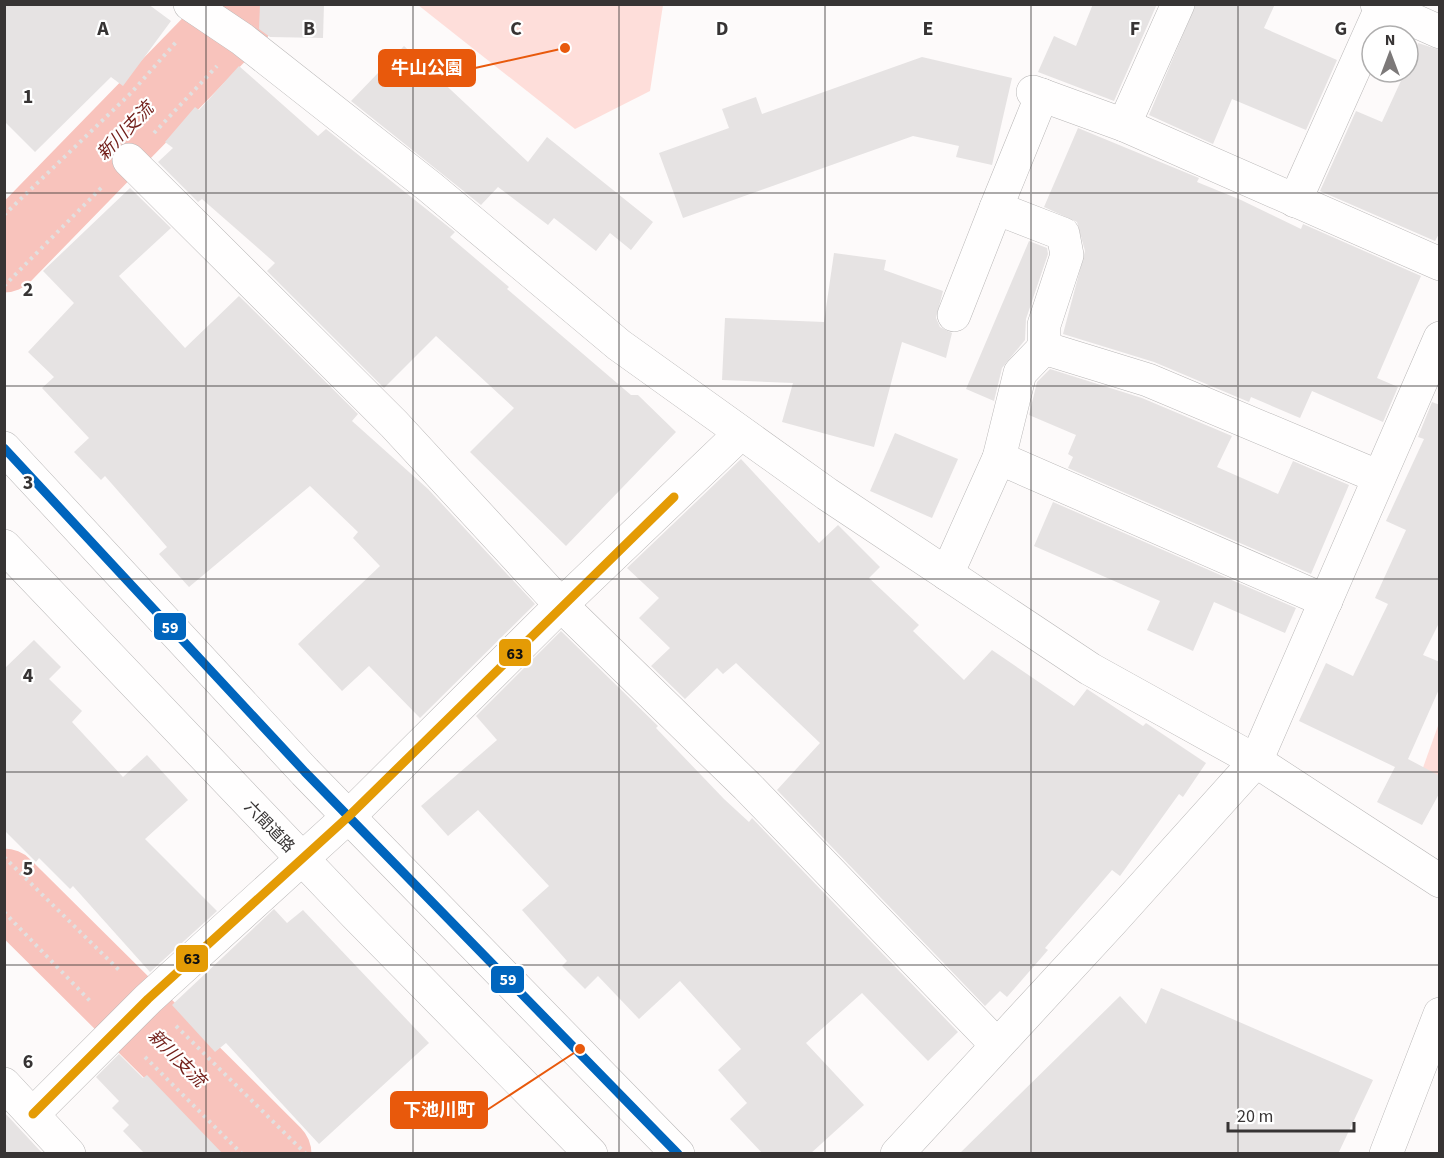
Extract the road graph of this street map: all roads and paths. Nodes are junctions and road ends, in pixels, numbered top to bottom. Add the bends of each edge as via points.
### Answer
1 (1178, 4) edge
2 (1381, 5) edge
3 (196, 9) edge
4 (1440, 32) edge
5 (1124, 126) junction
6 (129, 160) dead end
7 (1295, 201) junction
8 (996, 208) junction
9 (4, 215) edge
10 (1440, 264) edge
11 (954, 315) dead end
12 (1440, 338) edge
13 (1044, 348) junction
14 (741, 433) junction
15 (4, 447) edge
16 (999, 458) junction
17 (1379, 477) junction
18 (4, 546) edge
19 (947, 574) junction
20 (1326, 601) junction
21 (561, 605) junction
22 (1256, 761) junction
23 (349, 816) junction
24 (302, 859) junction
25 (1440, 881) edge
26 (1440, 1014) edge
27 (996, 1044) junction
28 (4, 1084) edge
29 (33, 1114) junction
30 (69, 1154) edge
31 (591, 1154) edge
32 (678, 1154) edge
33 (897, 1154) edge
34 (1386, 1154) edge

1 - 5 street
2 - 4 street
2 - 7 street
3 - 9 path via 131,93
3 - 14 street via 243,39 430,187 619,345
5 - 7 street
5 - 8 street via 1037,94
6 - 21 street via 394,424
7 - 10 street
8 - 11 street
8 - 13 street via 1063,234 1067,255 1044,325
12 - 17 street
13 - 16 street via 1020,373
13 - 17 street via 1148,380
14 - 19 street
14 - 21 street
15 - 23 street
16 - 19 street
16 - 20 street
17 - 20 street
18 - 24 street, 六間道路
19 - 22 street via 1090,669
20 - 22 street
21 - 23 street
21 - 27 street via 747,786
22 - 25 street
22 - 27 street
23 - 24 street
23 - 32 street
24 - 29 street via 148,999
24 - 31 street, 六間道路
26 - 34 street
27 - 33 street
28 - 29 street
29 - 30 street

